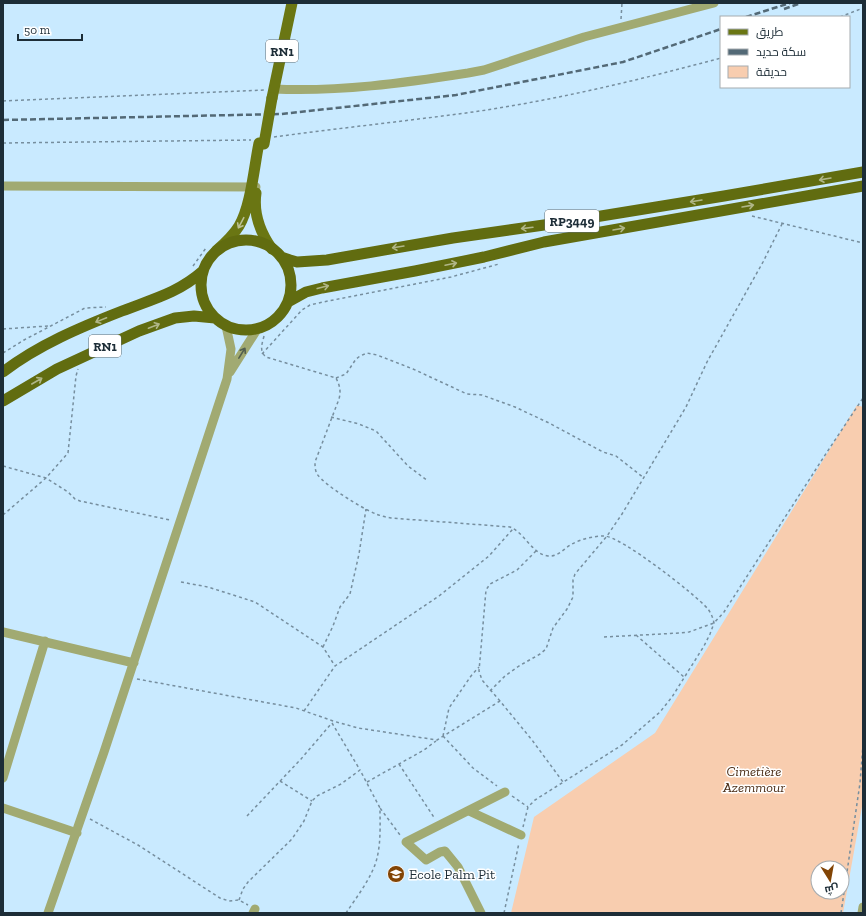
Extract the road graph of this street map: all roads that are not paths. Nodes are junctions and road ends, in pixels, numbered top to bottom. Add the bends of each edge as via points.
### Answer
1 (286, 3) edge
2 (292, 3) edge
3 (714, 3) edge
4 (270, 94) junction
5 (863, 172) edge
6 (3, 186) edge
7 (254, 186) junction
8 (863, 186) edge
9 (213, 248) junction
10 (272, 249) junction
11 (281, 257) junction
12 (203, 271) junction
13 (288, 302) junction
14 (215, 318) junction
15 (226, 326) junction
16 (263, 326) junction
17 (3, 372) edge
18 (227, 379) junction
19 (3, 401) edge
20 (3, 632) edge
21 (45, 641) junction
22 (134, 663) junction
23 (3, 778) edge
24 (505, 792) road end
25 (3, 808) edge
26 (469, 811) junction
27 (77, 833) junction
28 (521, 835) road end
29 (863, 907) edge
30 (48, 913) edge
31 (481, 913) edge
32 (862, 913) edge

1 - 4 main road, RN1
2 - 4 main road, RN1
3 - 4 street via 584,37 484,70 356,87
4 - 7 main road, RN1 via 259,142
5 -> 11 highway, RP3449 via 327,260 297,262
6 - 7 street
7 -> 9 main road, RN1 via 243,219 235,232
7 - 10 main road, RN1 via 256,215 262,233
13 -> 8 highway, RP3449 via 306,292 322,288 484,257 544,242
9 - 10 highway, RN1 via 250,240
9 - 12 highway, RN1
10 - 11 highway, RN1
11 - 13 highway, RN1 via 290,278
12 - 14 highway, RN1 via 201,291 208,310
12 -> 17 highway, RN1 via 181,288 83,327 36,351
13 - 16 highway, RN1 via 280,315
14 - 15 highway, RN1
19 -> 14 highway, RN1 via 57,369 139,332 175,318
15 - 16 highway, RN1 via 247,330
15 - 18 street via 231,349
18 -> 16 street via 240,356
18 - 22 street
20 - 21 street
21 - 22 street
21 - 23 street
22 - 27 street
24 - 26 street
25 - 27 street
26 - 28 street
26 - 31 street via 406,842 426,860 445,851 458,867
27 - 30 street
29 - 32 street

